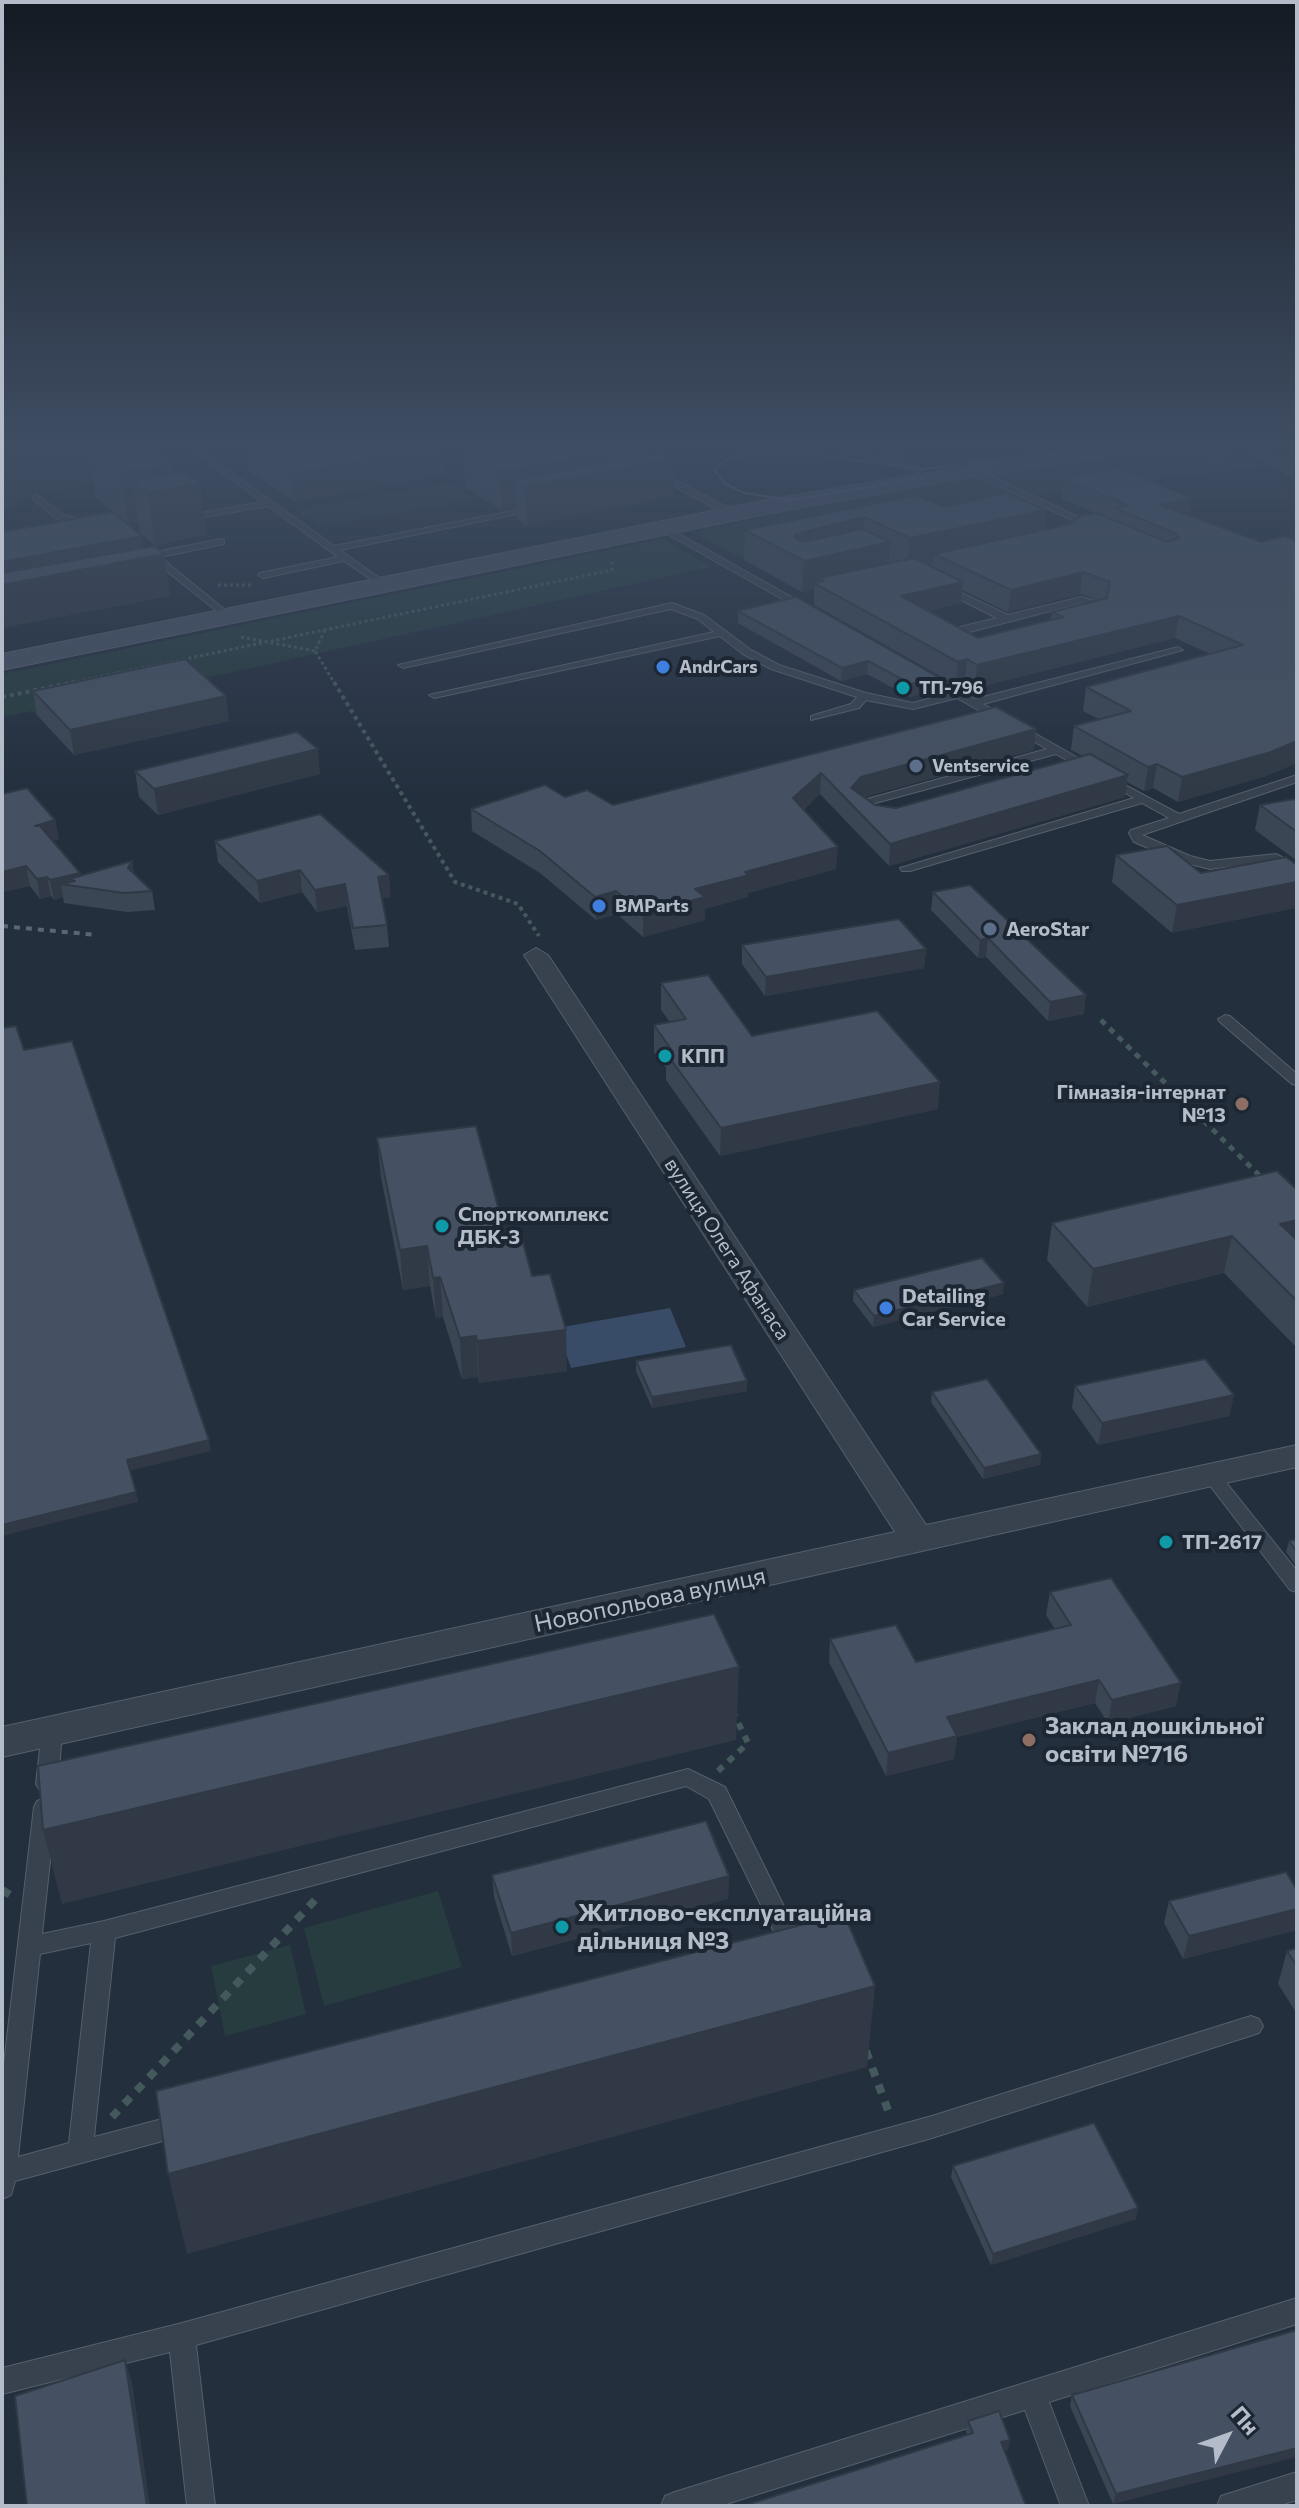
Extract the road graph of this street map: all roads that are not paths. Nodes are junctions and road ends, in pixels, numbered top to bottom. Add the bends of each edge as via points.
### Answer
1 (161, 563) edge
2 (321, 563) edge
3 (352, 563) edge
4 (487, 563) edge
5 (725, 563) edge
6 (263, 575) dead end
7 (178, 577) junction
8 (164, 580) dead end
9 (927, 580) edge
10 (382, 584) junction
11 (806, 597) dead end
12 (791, 600) junction
13 (817, 615) edge
14 (1006, 618) junction
15 (232, 626) junction
16 (722, 633) junction
17 (1178, 650) dead end
18 (2, 662) edge
19 (403, 665) dead end
20 (907, 665) edge
21 (959, 694) junction
22 (434, 695) dead end
23 (864, 696) junction
24 (973, 703) junction
25 (997, 716) junction
26 (815, 718) dead end
27 (982, 720) edge
28 (1058, 750) junction
29 (1089, 768) junction
30 (1074, 772) edge
31 (1297, 778) edge
32 (1143, 799) junction
33 (1178, 818) junction
34 (879, 821) edge
35 (906, 868) dead end
36 (1297, 870) edge
37 (536, 955) road end
38 (1225, 1019) dead end
39 (1297, 1081) edge
40 (1297, 1456) edge
41 (1211, 1475) junction
42 (919, 1542) junction
43 (1297, 1585) edge
44 (52, 1731) junction
45 (2, 1742) edge
46 (104, 1931) junction
47 (31, 1946) junction
48 (783, 1962) edge
49 (1251, 2026) dead end
50 (202, 2119) edge
51 (80, 2152) junction
52 (3, 2179) edge
53 (1297, 2311) edge
54 (182, 2336) junction
55 (2, 2381) edge
56 (1033, 2395) junction
57 (1297, 2486) edge
58 (201, 2506) edge
59 (675, 2506) edge
60 (1075, 2506) edge
61 (1231, 2506) edge

1 - 7 lane
2 - 6 lane
3 - 10 lane
4 - 10 main road
5 - 12 lane
7 - 8 lane
7 - 15 lane
9 - 14 lane
10 - 15 main road
11 - 12 lane
12 - 13 lane
14 - 14 lane via 1081,600 1100,605 1100,615 977,646 963,646 948,637
15 - 18 main road
16 - 19 lane via 678,607 659,607
16 - 22 lane
16 - 23 lane via 775,667
17 - 24 lane
20 - 21 lane
21 - 23 lane via 913,706
21 - 24 lane
23 - 26 lane via 855,706
24 - 25 lane
25 - 27 lane
25 - 28 lane
28 - 29 lane
28 - 34 lane via 864,803 859,809
29 - 30 lane
29 - 32 lane
31 - 33 lane
32 - 33 lane
32 - 35 lane
33 - 36 lane via 1135,833 1138,839 1210,865 1272,857
37 - 42 street, вулиця Олега Афанаса
38 - 39 lane
40 - 41 street, Новопольова вулиця
41 - 42 street, Новопольова вулиця
41 - 43 lane
42 - 44 street, Новопольова вулиця
44 - 45 street, Новопольова вулиця
44 - 47 lane
46 - 47 lane
46 - 48 lane via 688,1777 717,1793 798,1958
46 - 51 lane
47 - 52 lane
49 - 54 lane via 932,2127
50 - 51 lane
51 - 52 lane
53 - 56 lane
54 - 55 lane
54 - 58 lane
56 - 59 lane
56 - 60 lane
57 - 61 lane

